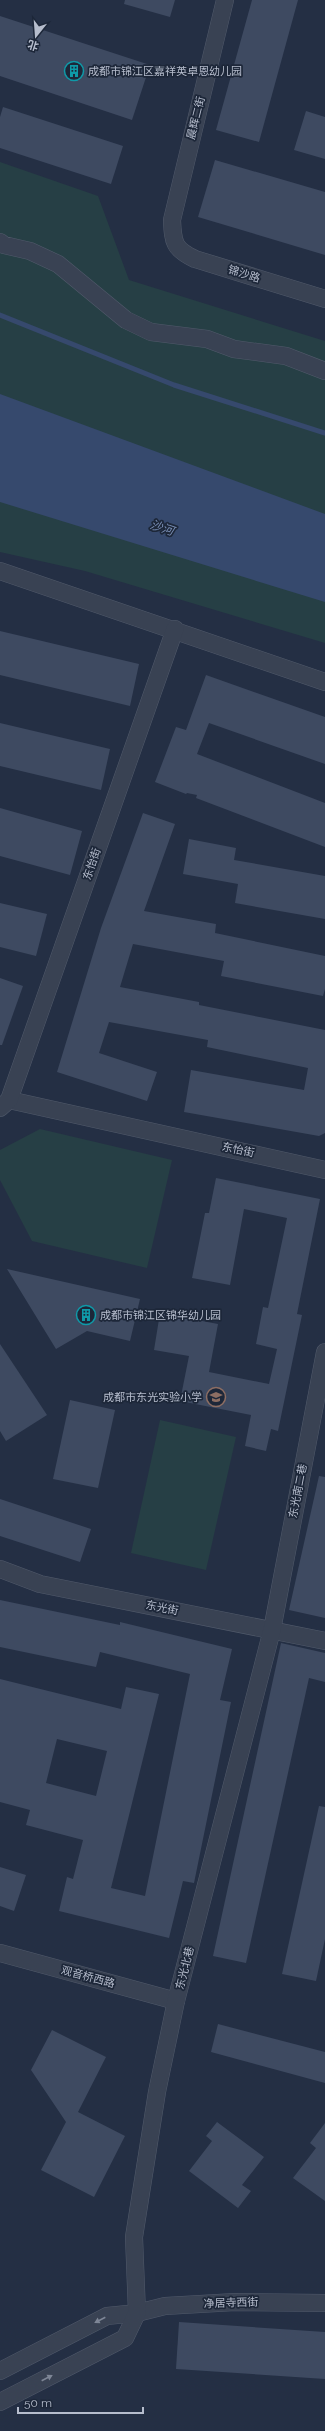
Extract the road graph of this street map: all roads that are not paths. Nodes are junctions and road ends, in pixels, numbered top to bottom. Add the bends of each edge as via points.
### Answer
1 (225, 0) edge
2 (172, 236) joint
3 (0, 242) edge
4 (325, 299) edge
5 (325, 371) edge
6 (0, 570) edge
7 (175, 629) junction
8 (325, 682) edge
9 (5, 1104) edge
10 (325, 1170) edge
11 (325, 1352) edge
12 (0, 1569) edge
13 (272, 1630) junction
14 (325, 1641) edge
15 (0, 1953) edge
16 (176, 2001) junction
17 (325, 2302) edge
18 (138, 2313) junction
19 (0, 2371) edge
20 (0, 2402) edge

1 - 2 street, 晨辉二街 via 172,220
2 - 4 street, 锦沙路 via 180,252 195,259
3 - 5 street via 58,264 126,320 151,332 207,339 234,349 286,356
6 - 7 street
7 - 8 street
7 - 9 street, 东怡街
9 - 10 street, 东怡街
11 - 13 street, 东光南二巷
12 - 13 street, 东光街 via 40,1584
13 - 14 street, 东光街
13 - 16 street, 东光北巷
15 - 16 street, 观音桥西路
16 - 18 street, 东光北巷 via 157,2092 134,2237
17 - 18 street, 净居寺西街 via 235,2302 165,2306
18 -> 19 street, 净居寺西街 via 106,2316
20 -> 18 street via 126,2338

